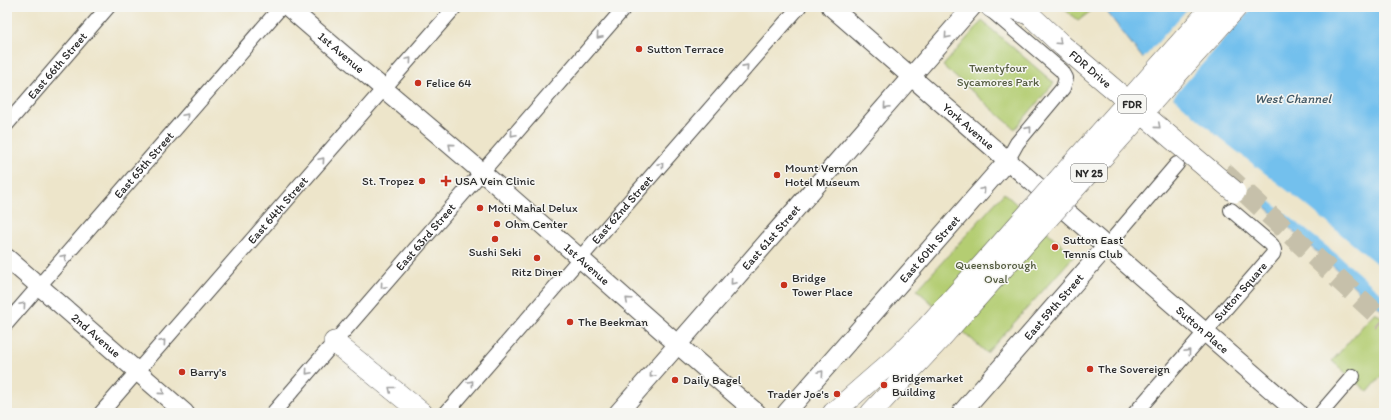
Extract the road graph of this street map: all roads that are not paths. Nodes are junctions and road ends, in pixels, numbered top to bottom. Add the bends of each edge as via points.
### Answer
1 (108, 7) edge
2 (281, 7) edge
3 (288, 7) edge
4 (455, 7) edge
5 (625, 7) edge
6 (799, 7) edge
7 (831, 7) edge
8 (972, 7) edge
9 (1205, 7) edge
10 (1212, 7) edge
11 (1230, 7) edge
12 (1237, 7) edge
13 (1007, 9) edge
14 (911, 76) junction
15 (1066, 80) joint
16 (383, 89) junction
17 (7, 124) edge
18 (1008, 161) junction
19 (1177, 164) dead end
20 (481, 172) junction
21 (1233, 201) joint
22 (1106, 247) junction
23 (580, 257) junction
24 (7, 258) edge
25 (39, 286) junction
26 (7, 323) edge
27 (922, 325) junction
28 (1205, 333) junction
29 (334, 342) junction
30 (678, 345) junction
31 (138, 372) junction
32 (1353, 376) dead end
33 (101, 413) edge
34 (186, 413) edge
35 (273, 413) edge
36 (422, 413) edge
37 (446, 413) edge
38 (618, 413) edge
39 (757, 413) edge
40 (786, 413) edge
41 (833, 413) edge
42 (837, 413) edge
43 (846, 413) edge
44 (871, 413) edge
45 (880, 413) edge
46 (961, 413) edge
47 (1135, 413) edge
48 (1298, 413) edge
49 (1321, 413) edge

1 - 17 street, East 66th Street
25 -> 2 street, East 65th Street
3 - 16 main road, 1st Avenue
16 -> 4 street, East 64th Street
5 -> 20 street, East 63rd Street
23 -> 6 street, East 62nd Street
7 - 14 main road, York Avenue
8 -> 14 main road, East 61st Street
9 - 27 highway, NY 25
10 - 41 highway, bridge via 916,338
11 - 45 highway via 936,336
12 - 44 highway, NY 25, bridge
13 - 15 street, FDR Drive via 1064,74
13 -> 21 highway, FDR Drive / FDR, bridge via 1063,46
14 - 18 main road, York Avenue
14 -> 30 main road, East 61st Street
18 -> 15 street, East 60th Street via 1017,144 1063,88
20 -> 16 main road, 1st Avenue
31 -> 16 street, East 64th Street
18 - 22 main road, York Avenue
40 -> 18 main road, East 60th Street
19 - 22 street, East 59th Street
20 - 23 main road, 1st Avenue
20 -> 29 street, East 63rd Street
21 - 28 street, Sutton Square via 1274,250 1271,258
22 - 28 main road, Sutton Place
22 - 46 main road, East 59th Street
30 -> 23 main road, 1st Avenue
37 -> 23 street, East 62nd Street
24 - 25 main road, 2nd Avenue
26 -> 25 street, East 65th Street
25 - 31 main road, 2nd Avenue
27 - 42 highway via 875,370
27 - 43 highway, NY 25
47 -> 28 street, Sutton Square
28 - 48 main road, Sutton Place
29 -> 35 street, East 63rd Street
36 -> 29 highway
30 -> 38 main road, East 61st Street
30 - 39 main road, 1st Avenue
31 - 33 street, East 64th Street
31 -> 34 main road, 2nd Avenue
32 - 49 street

